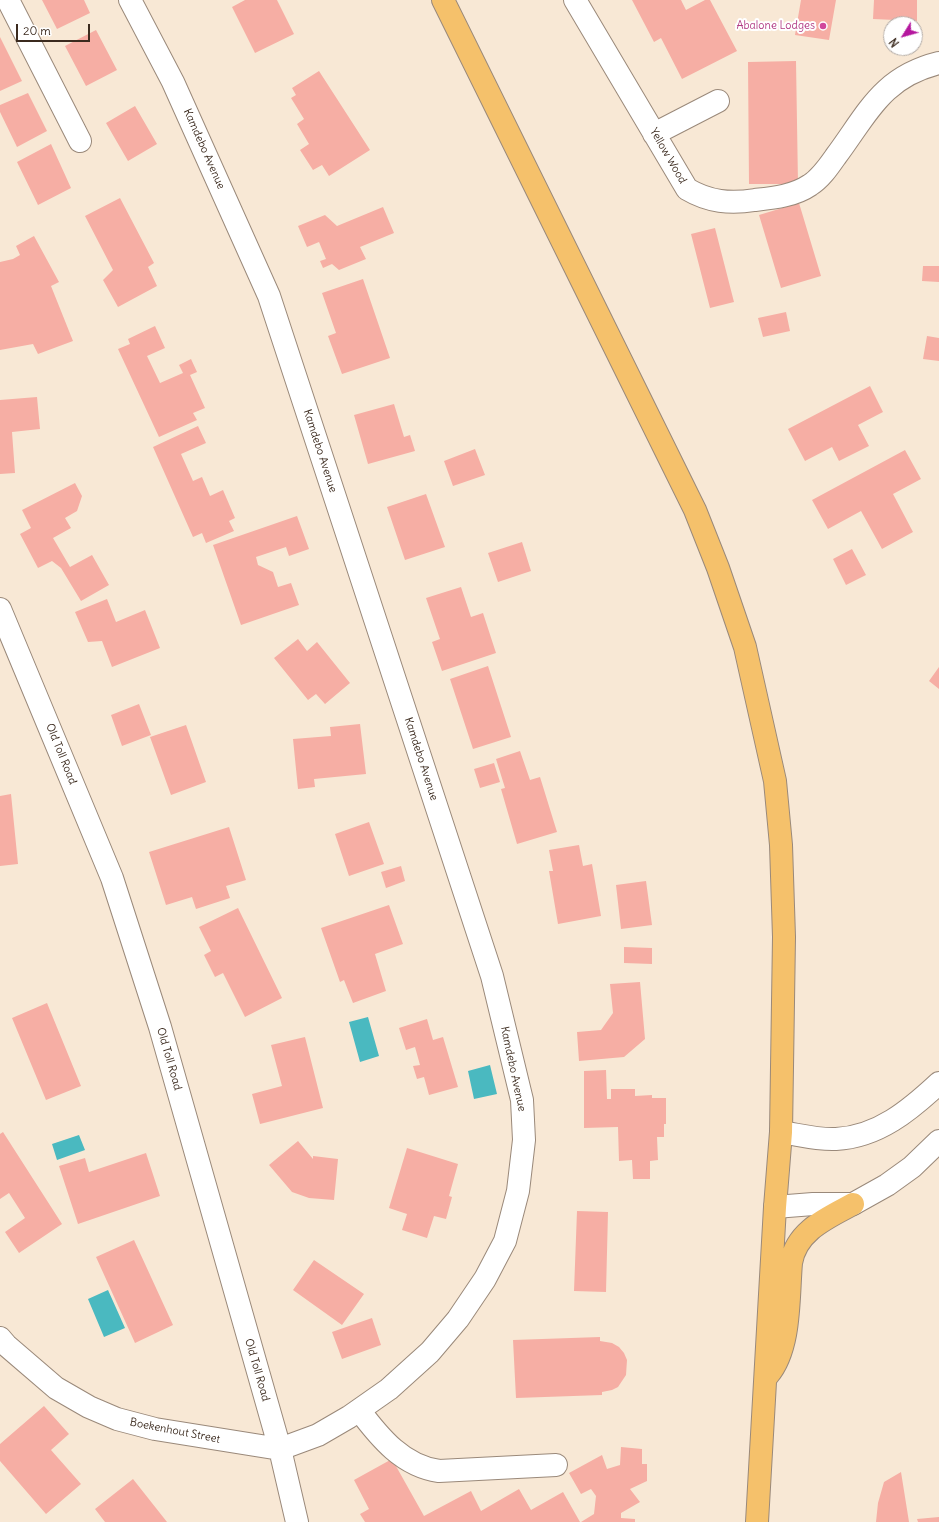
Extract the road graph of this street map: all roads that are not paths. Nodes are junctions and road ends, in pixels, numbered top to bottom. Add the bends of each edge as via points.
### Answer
1 (8, 0) edge
2 (130, 0) edge
3 (443, 0) edge
4 (575, 0) edge
5 (939, 63) edge
6 (718, 101) dead end
7 (654, 134) junction
8 (80, 141) dead end
9 (0, 609) edge
10 (939, 1083) edge
11 (781, 1132) junction
12 (939, 1141) edge
13 (853, 1204) junction
14 (775, 1207) junction
15 (0, 1338) edge
16 (764, 1380) junction
17 (359, 1410) junction
18 (280, 1449) junction
19 (556, 1465) dead end
20 (297, 1522) edge
21 (757, 1522) edge

1 - 8 street
2 - 17 street, Kamdebo Avenue via 173,82 269,296 492,976 522,1100 524,1140 518,1191 505,1241 458,1318 430,1352 389,1389
3 - 11 highway via 695,510 745,647 775,781 781,845 784,937
4 - 7 street, Yellow Wood
5 - 7 street, Yellow Wood via 905,75 888,87 824,172 810,185 776,198 740,202 717,201 697,195 687,189
6 - 7 street
9 - 18 street, Old Toll Road via 112,878 160,1027
10 - 11 street via 916,1105 889,1124 863,1134 838,1139
11 - 14 highway
12 - 13 street via 887,1185
13 - 14 street
13 - 16 highway via 818,1223 798,1241 792,1254 785,1334 775,1367
14 - 16 highway
15 - 18 street, Boekenhout Street via 56,1388 117,1419 155,1429
16 - 21 highway
17 - 18 street, Kamdebo Avenue via 318,1435
17 - 19 street via 398,1453 412,1463 428,1469 440,1471
18 - 20 street, Old Toll Road

